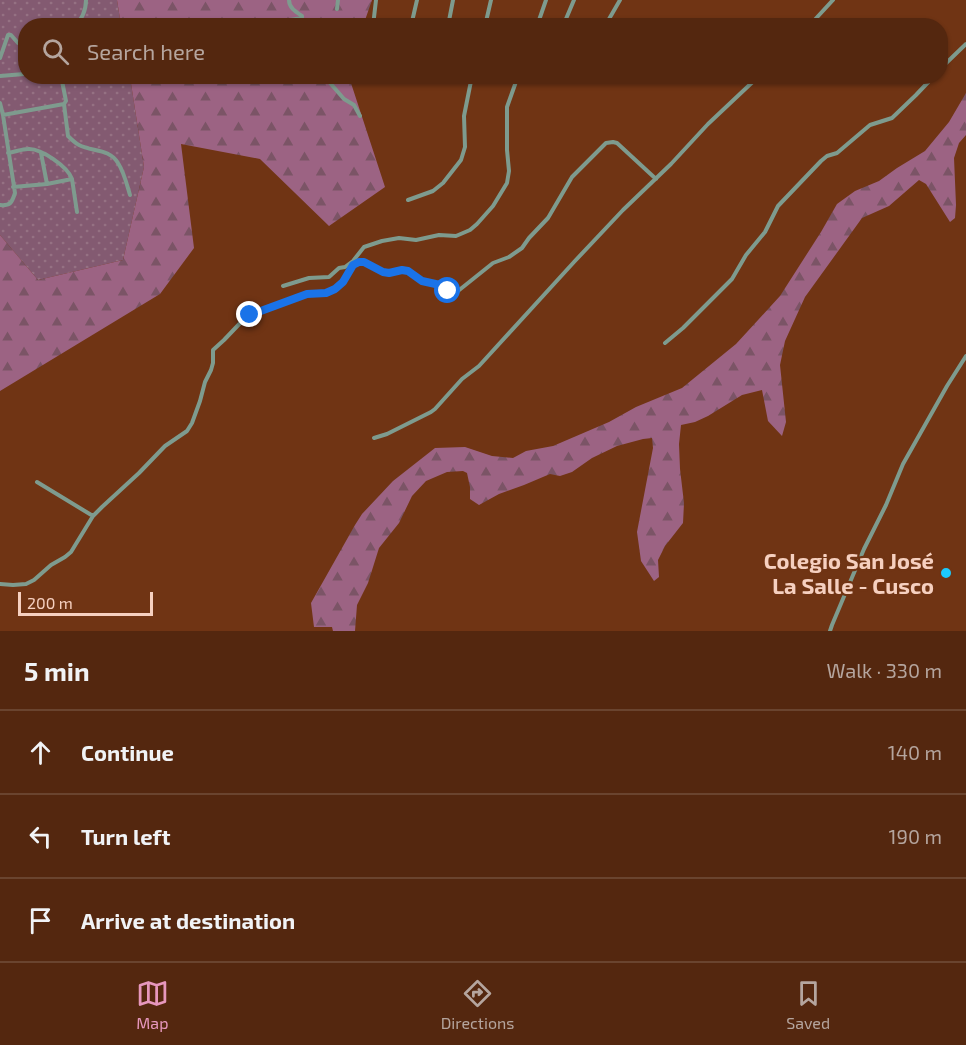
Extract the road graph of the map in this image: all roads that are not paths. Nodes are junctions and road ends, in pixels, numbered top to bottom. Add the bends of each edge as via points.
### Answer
1 (86, 0) edge
2 (289, 0) edge
3 (338, 0) edge
4 (376, 0) edge
5 (417, 0) edge
6 (453, 0) edge
7 (491, 0) edge
8 (546, 0) edge
9 (574, 0) edge
10 (620, 0) edge
11 (833, 0) edge
12 (338, 9) dead end
13 (82, 18) edge
14 (302, 18) edge
15 (374, 18) edge
16 (413, 18) edge
17 (450, 18) edge
18 (487, 18) edge
19 (540, 18) edge
20 (566, 18) edge
21 (610, 18) edge
22 (816, 18) edge
23 (18, 43) dead end
24 (966, 44) edge
25 (0, 58) edge
26 (948, 61) edge
27 (18, 74) edge
28 (0, 76) edge
29 (63, 84) edge
30 (331, 84) edge
31 (470, 84) edge
32 (515, 84) edge
33 (750, 84) edge
34 (927, 84) edge
35 (0, 103) edge
36 (64, 104) junction
37 (3, 115) junction
38 (360, 116) dead end
39 (41, 152) junction
40 (8, 153) junction
41 (72, 179) junction
42 (656, 179) junction
43 (47, 184) junction
44 (14, 187) junction
45 (130, 195) dead end
46 (408, 200) dead end
47 (0, 205) edge
48 (77, 212) dead end
49 (356, 261) junction
50 (283, 286) dead end
51 (665, 343) dead end
52 (966, 356) edge
53 (374, 438) dead end
54 (37, 482) dead end
55 (93, 516) junction
56 (0, 584) edge
57 (830, 631) edge

1 - 13 street
2 - 14 street
3 - 12 street
4 - 15 street
5 - 16 street
6 - 17 street
7 - 18 street
8 - 19 street
9 - 20 street
10 - 21 street
11 - 22 street
23 - 25 street via 8,35
24 - 26 street
27 - 28 street
29 - 36 street
30 - 38 street
31 - 46 street via 462,160 433,191
32 - 49 street via 507,107 507,183 483,218 456,236 399,238 368,245
33 - 42 street
34 - 51 street via 892,118 870,125 837,153 820,161 778,206 732,279
35 - 37 street
36 - 37 street
36 - 45 street via 68,136 79,145 114,158
37 - 40 street
39 - 40 street via 28,149
39 - 41 street via 64,167
39 - 43 street
40 - 44 street
41 - 43 street
41 - 48 street
42 - 49 street via 617,143 606,143 572,177 548,218 522,248 493,263 458,291 422,281 408,271 383,272
42 - 53 street via 435,409
43 - 44 street
44 - 47 street via 11,203
49 - 50 street via 329,277
49 - 55 street via 335,289 307,294 244,318 213,350 212,370 187,431 165,446
52 - 57 street via 903,464
54 - 55 street
55 - 56 street via 71,552 31,582

